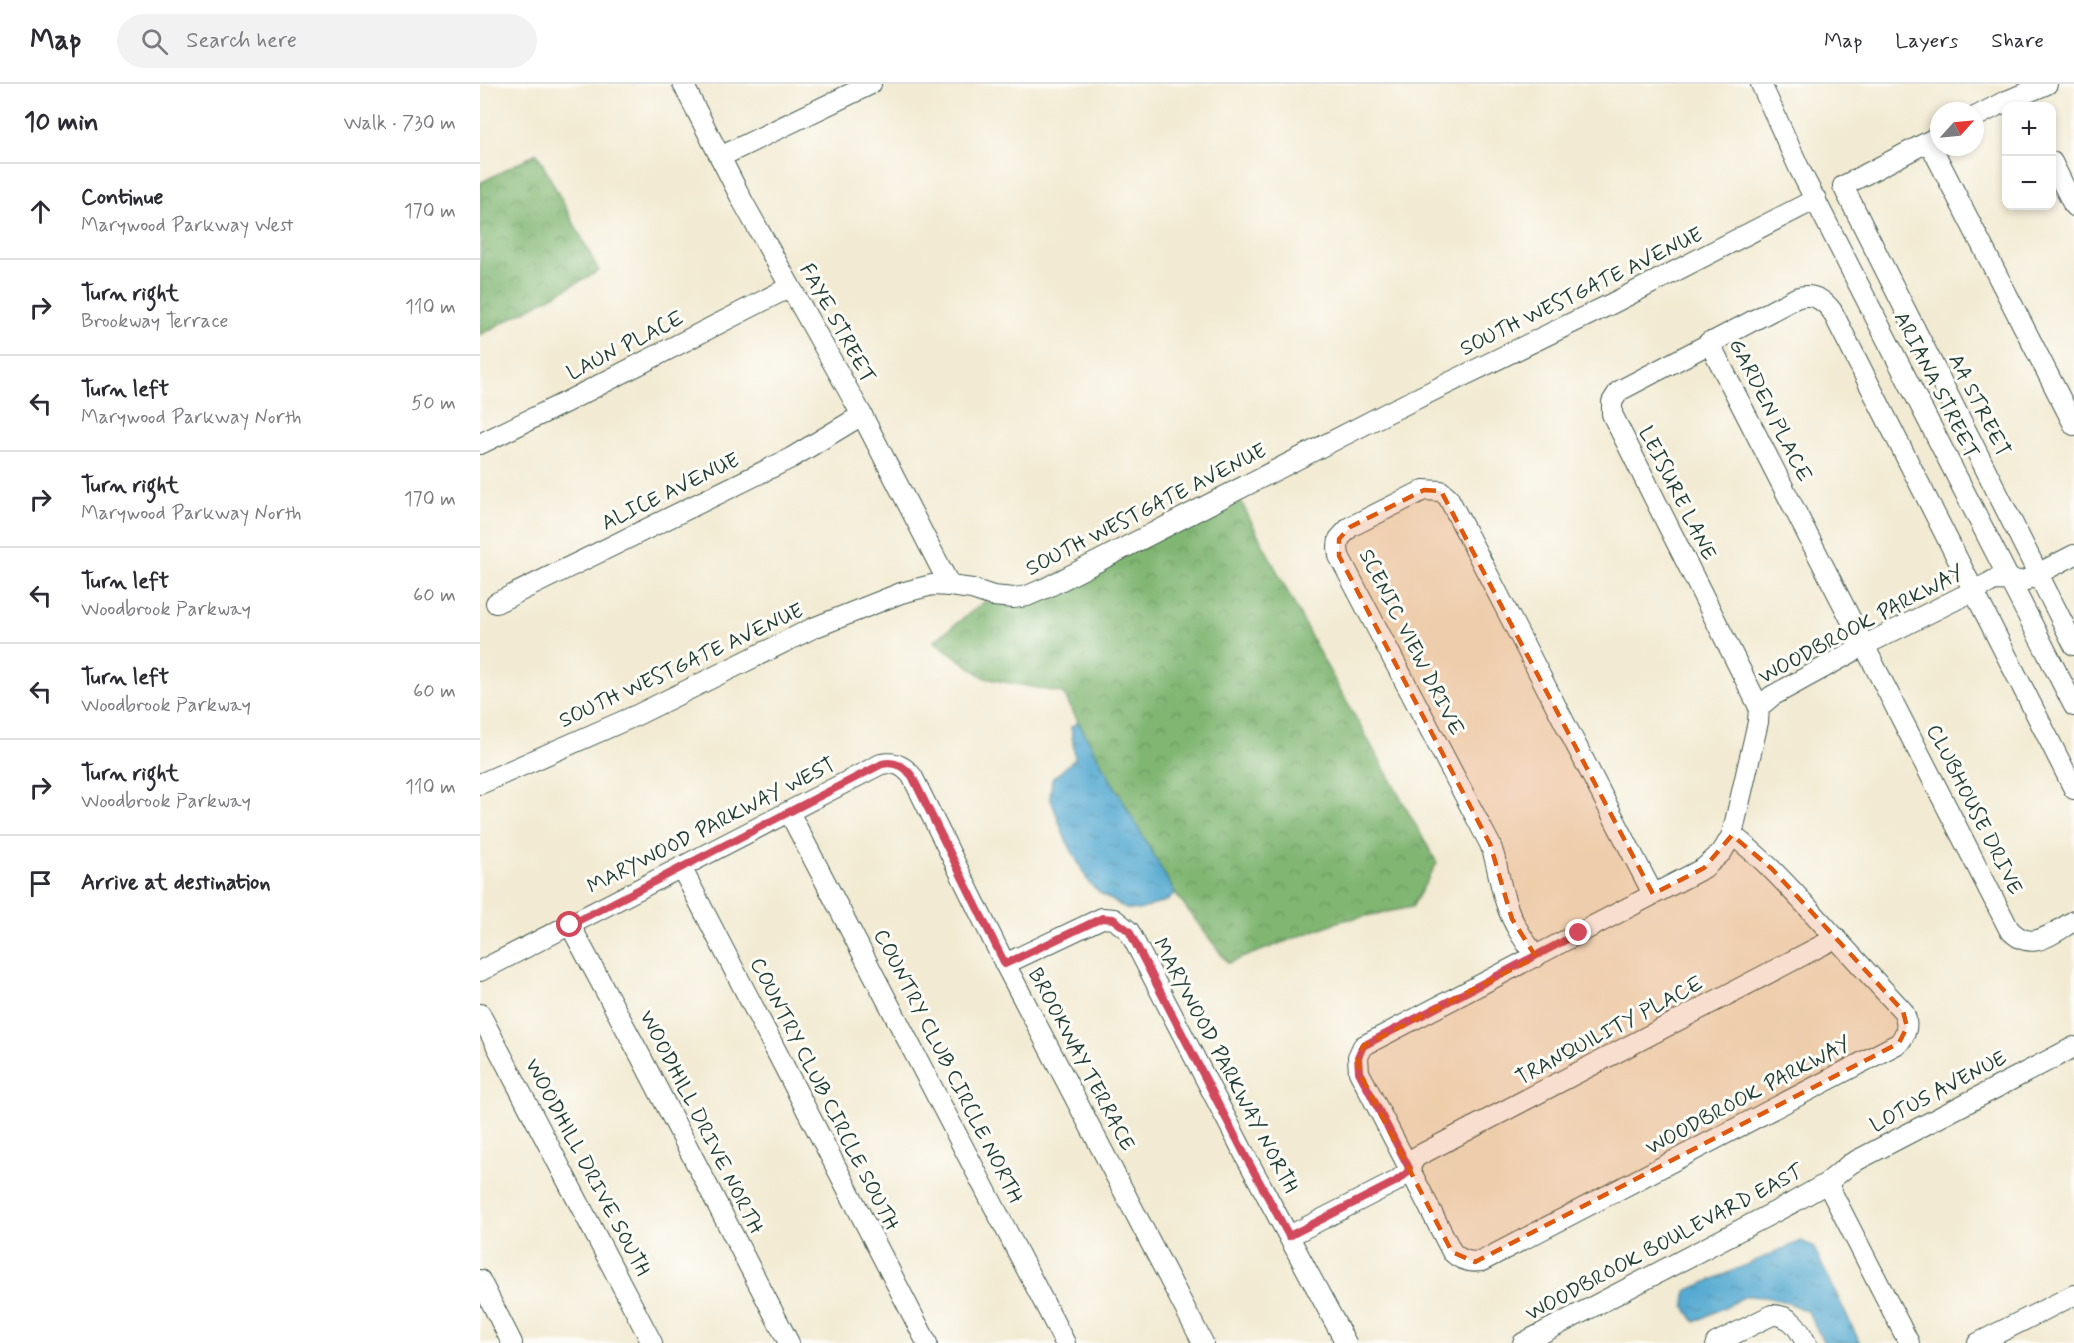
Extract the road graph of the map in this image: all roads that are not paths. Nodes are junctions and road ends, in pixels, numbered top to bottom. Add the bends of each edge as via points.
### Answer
1 (683, 84) edge
2 (871, 84) edge
3 (1761, 84) edge
4 (2047, 84) edge
5 (2021, 102) edge
6 (2002, 103) edge
7 (1984, 112) edge
8 (1930, 141) edge
9 (1942, 156) edge
10 (720, 157) junction
11 (2056, 170) edge
12 (1816, 200) junction
13 (2074, 206) edge
14 (790, 286) junction
15 (1709, 342) junction
16 (862, 415) junction
17 (2074, 425) edge
18 (480, 444) edge
19 (2074, 555) edge
20 (2038, 573) junction
21 (2010, 580) junction
22 (950, 586) junction
23 (1972, 591) junction
24 (496, 603) dead end
25 (1865, 645) junction
26 (2074, 645) edge
27 (2074, 706) edge
28 (1759, 707) junction
29 (902, 767) joint
30 (480, 784) edge
31 (2074, 789) edge
32 (789, 812) junction
33 (1732, 835) junction
34 (681, 867) junction
35 (1653, 894) junction
36 (2074, 921) edge
37 (570, 925) junction
38 (1836, 938) junction
39 (1536, 957) junction
40 (1005, 964) junction
41 (480, 971) edge
42 (480, 1014) edge
43 (2074, 1047) edge
44 (1409, 1168) junction
45 (1827, 1183) junction
46 (1289, 1236) junction
47 (480, 1280) edge
48 (2074, 1295) edge
49 (512, 1343) edge
50 (652, 1343) edge
51 (789, 1343) edge
52 (927, 1343) edge
53 (1065, 1343) edge
54 (1203, 1343) edge
55 (1346, 1343) edge
56 (1522, 1343) edge
57 (1716, 1343) edge
58 (1806, 1343) edge
59 (1909, 1343) edge
60 (1978, 1343) edge

1 - 10 street, FAYE STREET
2 - 10 street
3 - 12 street, ARIANA STREET
4 - 5 street
6 - 7 street
8 - 20 street, AA STREET via 1843,186
9 - 17 street
10 - 14 street, FAYE STREET
11 - 13 street
12 - 21 street, ARIANA STREET
12 - 22 street, SOUTH WESTGATE AVENUE via 1048,587 1014,598
14 - 16 street, FAYE STREET
14 - 18 street, LAUN PLACE
15 - 23 street, GARDEN PLACE via 1803,296 1813,296 1827,305
15 - 25 street, GARDEN PLACE
15 - 28 street, LEISURE LANE via 1619,391 1612,402 1612,414
16 - 22 street, FAYE STREET
16 - 24 street, ALICE AVENUE via 791,458
19 - 20 street, WOODBROOK PARKWAY
20 - 21 street, WOODBROOK PARKWAY via 2024,581
20 - 26 street, AA STREET
21 - 23 street, WOODBROOK PARKWAY via 1994,580
21 - 27 street, ARIANA STREET
22 - 30 street, SOUTH WESTGATE AVENUE via 916,588 813,628 637,715
23 - 25 street, WOODBROOK PARKWAY
23 - 31 street
25 - 28 street, WOODBROOK PARKWAY via 1795,682
25 - 36 street, CLUBHOUSE DRIVE via 2009,929 2022,940 2039,940
28 - 33 street, WOODBROOK PARKWAY
29 - 32 street, MARYWOOD PARKWAY WEST via 889,762 882,764
29 - 40 street, BROOKWAY TERRACE via 912,776
32 - 34 street, MARYWOOD PARKWAY WEST
32 - 53 street, COUNTRY CLUB CIRCLE NORTH
33 - 35 street, WOODBROOK PARKWAY via 1722,852 1704,868
33 - 38 street, WOODBROOK PARKWAY via 1756,853
34 - 37 street, MARYWOOD PARKWAY WEST
34 - 52 street, COUNTRY CLUB CIRCLE SOUTH
35 - 39 street, WOODBROOK PARKWAY
35 - 39 street, SCENIC VIEW DRIVE via 1448,497 1441,491 1424,490 1350,527 1340,539 1339,556 1490,843 1512,919
37 - 41 street, MARYWOOD PARKWAY WEST
37 - 51 street, WOODHILL DRIVE NORTH
38 - 44 street, TRANQUILITY PLACE via 1416,1157
38 - 44 street, WOODBROOK PARKWAY via 1903,1011 1907,1028 1899,1043 1482,1261 1467,1262 1452,1252
39 - 44 street, WOODBROOK PARKWAY via 1363,1046 1358,1057 1359,1072
40 - 46 street, MARYWOOD PARKWAY NORTH via 1102,918 1122,924
40 - 54 street, BROOKWAY TERRACE
42 - 50 street, WOODHILL DRIVE SOUTH
43 - 45 street, LOTUS AVENUE via 1850,1164
44 - 46 street via 1395,1182
45 - 56 street, WOODBROOK BOULEVARD EAST
45 - 59 street
46 - 55 street, MARYWOOD PARKWAY NORTH
47 - 49 street
48 - 60 street
57 - 58 street via 1772,1315 1781,1315 1797,1326

